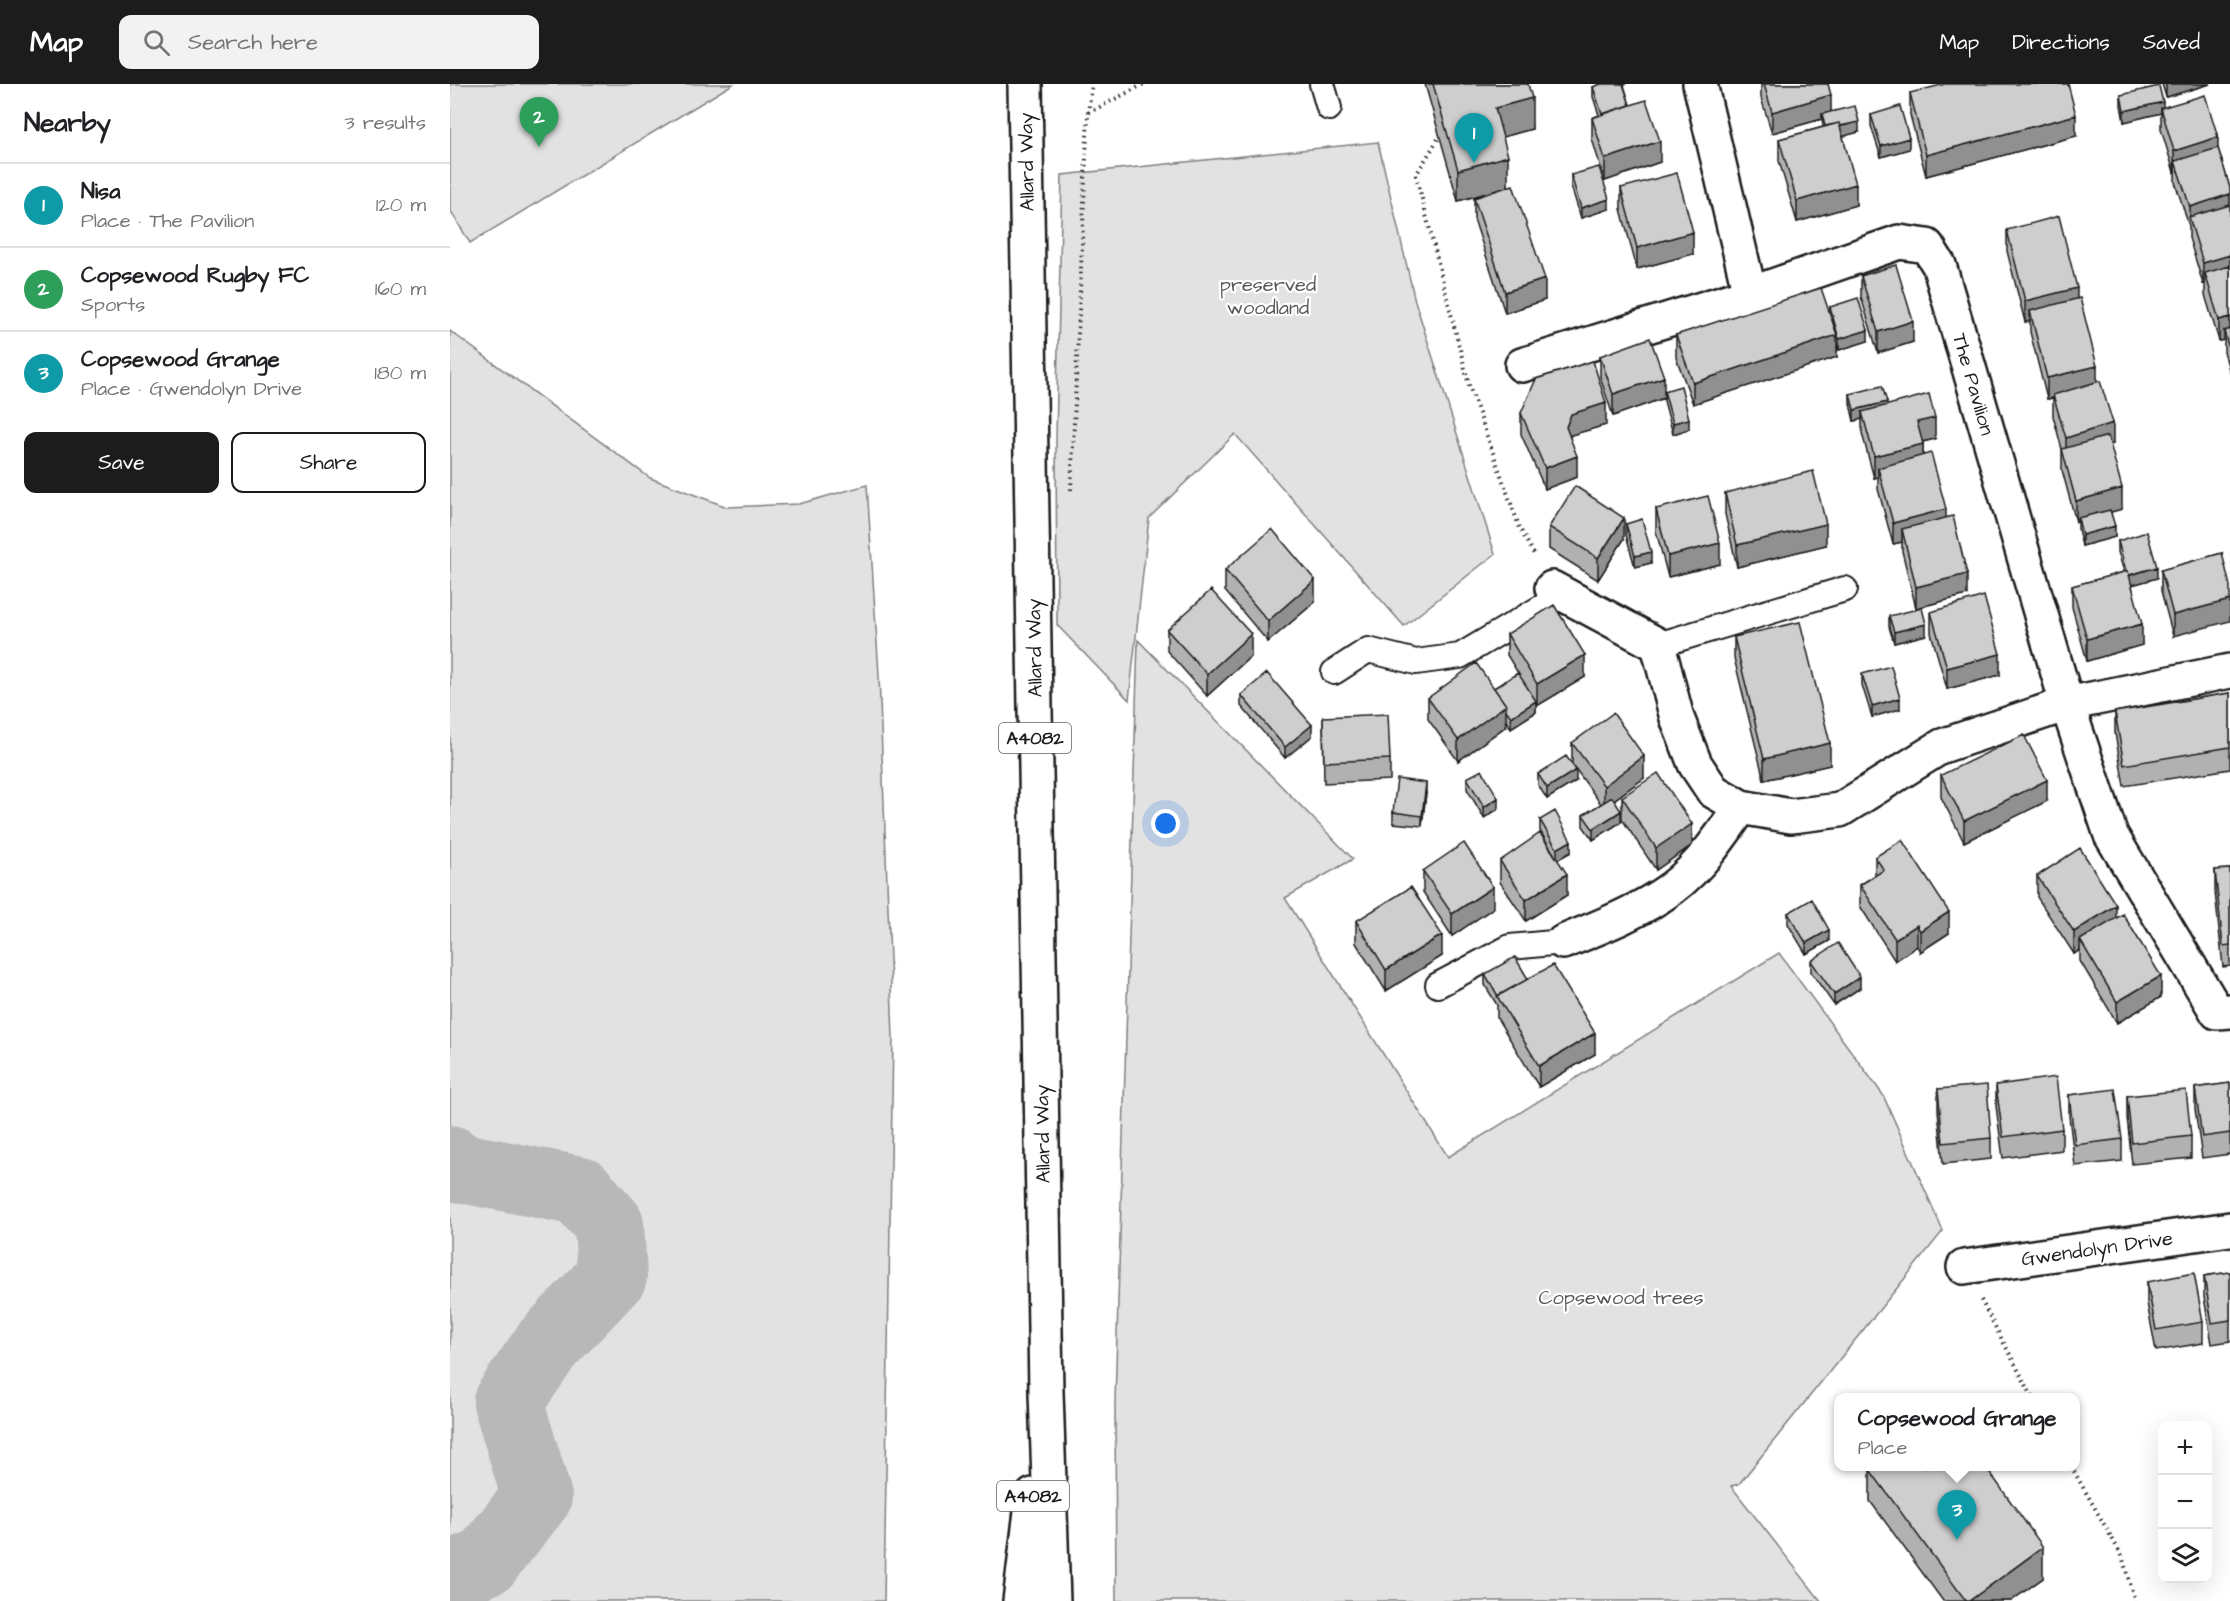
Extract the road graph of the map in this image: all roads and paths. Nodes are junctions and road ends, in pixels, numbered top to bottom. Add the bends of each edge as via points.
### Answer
1 (1025, 84) edge
2 (1092, 84) edge
3 (1322, 84) edge
4 (1701, 84) edge
5 (1329, 108) dead end
6 (1088, 113) dead end
7 (1438, 125) edge
8 (1750, 294) junction
9 (1522, 365) dead end
10 (1845, 590) dead end
11 (1558, 591) junction
12 (1658, 645) junction
13 (2230, 671) edge
14 (1334, 672) dead end
15 (2067, 704) junction
16 (1741, 807) junction
17 (1563, 942) joint
18 (1438, 985) dead end
19 (2230, 1011) edge
20 (2230, 1229) edge
21 (1964, 1268) joint
22 (1046, 1392) junction
23 (2030, 1393) edge
24 (2074, 1471) edge
25 (1020, 1601) edge
26 (1053, 1601) edge
27 (2135, 1601) edge

1 - 22 street, Allard Way / A4082
2 - 6 path
3 - 5 lane
4 - 8 street
7 - 11 path via 1441,134 1416,175 1469,385 1520,529
8 - 9 street, The Pavilion
8 - 15 street, The Pavilion via 1899,242 1927,246 1940,265
10 - 12 lane
11 - 12 street
11 - 14 lane via 1460,656 1416,662 1368,650
12 - 16 street via 1677,718 1695,764 1713,791
13 - 15 street
15 - 16 street via 1942,746 1840,810 1791,816
15 - 19 street, The Pavilion via 2111,835 2217,1012
16 - 17 street via 1718,841 1672,888 1612,922
17 - 18 lane via 1510,947
20 - 21 street, Gwendolyn Drive
21 - 23 path
22 - 25 street, Allard Way / A4082
22 - 26 street, Allard Way / A4082
24 - 27 path via 2122,1556

